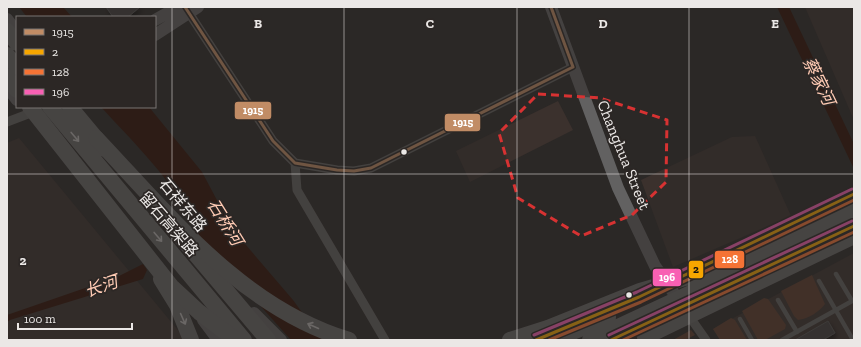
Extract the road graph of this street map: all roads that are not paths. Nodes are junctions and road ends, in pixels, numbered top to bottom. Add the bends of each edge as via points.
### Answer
1 (178, 7) edge
2 (551, 7) edge
3 (191, 9) edge
4 (7, 19) edge
5 (156, 19) edge
6 (7, 31) edge
7 (16, 31) edge
8 (156, 34) edge
9 (16, 42) edge
10 (7, 55) edge
11 (16, 66) edge
12 (573, 67) junction
13 (7, 77) edge
14 (7, 87) edge
15 (16, 89) edge
16 (16, 99) edge
17 (51, 108) edge
18 (71, 108) edge
19 (79, 108) edge
20 (29, 109) edge
21 (7, 122) edge
22 (96, 138) junction
23 (295, 163) junction
24 (854, 194) edge
25 (854, 202) edge
26 (854, 217) edge
27 (854, 226) edge
28 (854, 236) edge
29 (150, 261) junction
30 (712, 270) junction
31 (836, 274) dead end
32 (819, 281) dead end
33 (667, 284) junction
34 (778, 300) dead end
35 (853, 301) edge
36 (683, 306) junction
37 (835, 310) junction
38 (740, 319) dead end
39 (796, 332) junction
40 (641, 339) edge
41 (704, 339) edge
42 (191, 340) edge
43 (218, 340) edge
44 (236, 340) edge
45 (244, 340) edge
46 (268, 340) edge
47 (281, 340) edge
48 (350, 340) edge
49 (385, 340) edge
50 (510, 340) edge
51 (536, 340) edge
52 (554, 340) edge
53 (590, 340) edge
54 (611, 340) edge
55 (752, 340) edge
56 (782, 340) edge
57 (854, 340) edge

1 - 5 main road
2 - 12 main road, Changhua Street
3 - 8 main road
3 - 23 street via 274,141
4 - 7 main road
6 - 9 highway
10 - 11 highway
12 - 23 street via 371,168 337,170
12 - 33 main road, Changhua Street via 618,188 655,266
13 - 15 highway
14 - 16 main road
17 -> 45 highway, 留石高架路
18 - 22 highway, 留石高架路
19 - 47 main road, 石祥东路 via 254,313
20 - 21 street
20 - 29 highway, bridge
20 - 43 main road via 154,256
22 - 46 highway, 留石高架路, bridge
48 -> 22 highway, bridge via 291,315 241,283 189,235
23 - 49 street via 297,190
24 - 33 main road
25 - 30 highway
26 - 53 highway, bridge
27 - 36 main road
28 - 40 highway, bridge
29 -> 42 highway, bridge via 177,306
29 - 44 highway, bridge via 186,301
30 - 50 highway, bridge via 640,292
30 - 52 highway, bridge
31 - 35 lane
32 - 37 lane
33 - 36 main road, Changhua Street
33 - 51 main road
34 - 39 lane
35 - 37 lane
36 - 41 street
36 - 54 main road
37 - 39 lane
37 - 57 lane
38 - 55 lane
39 - 56 lane

